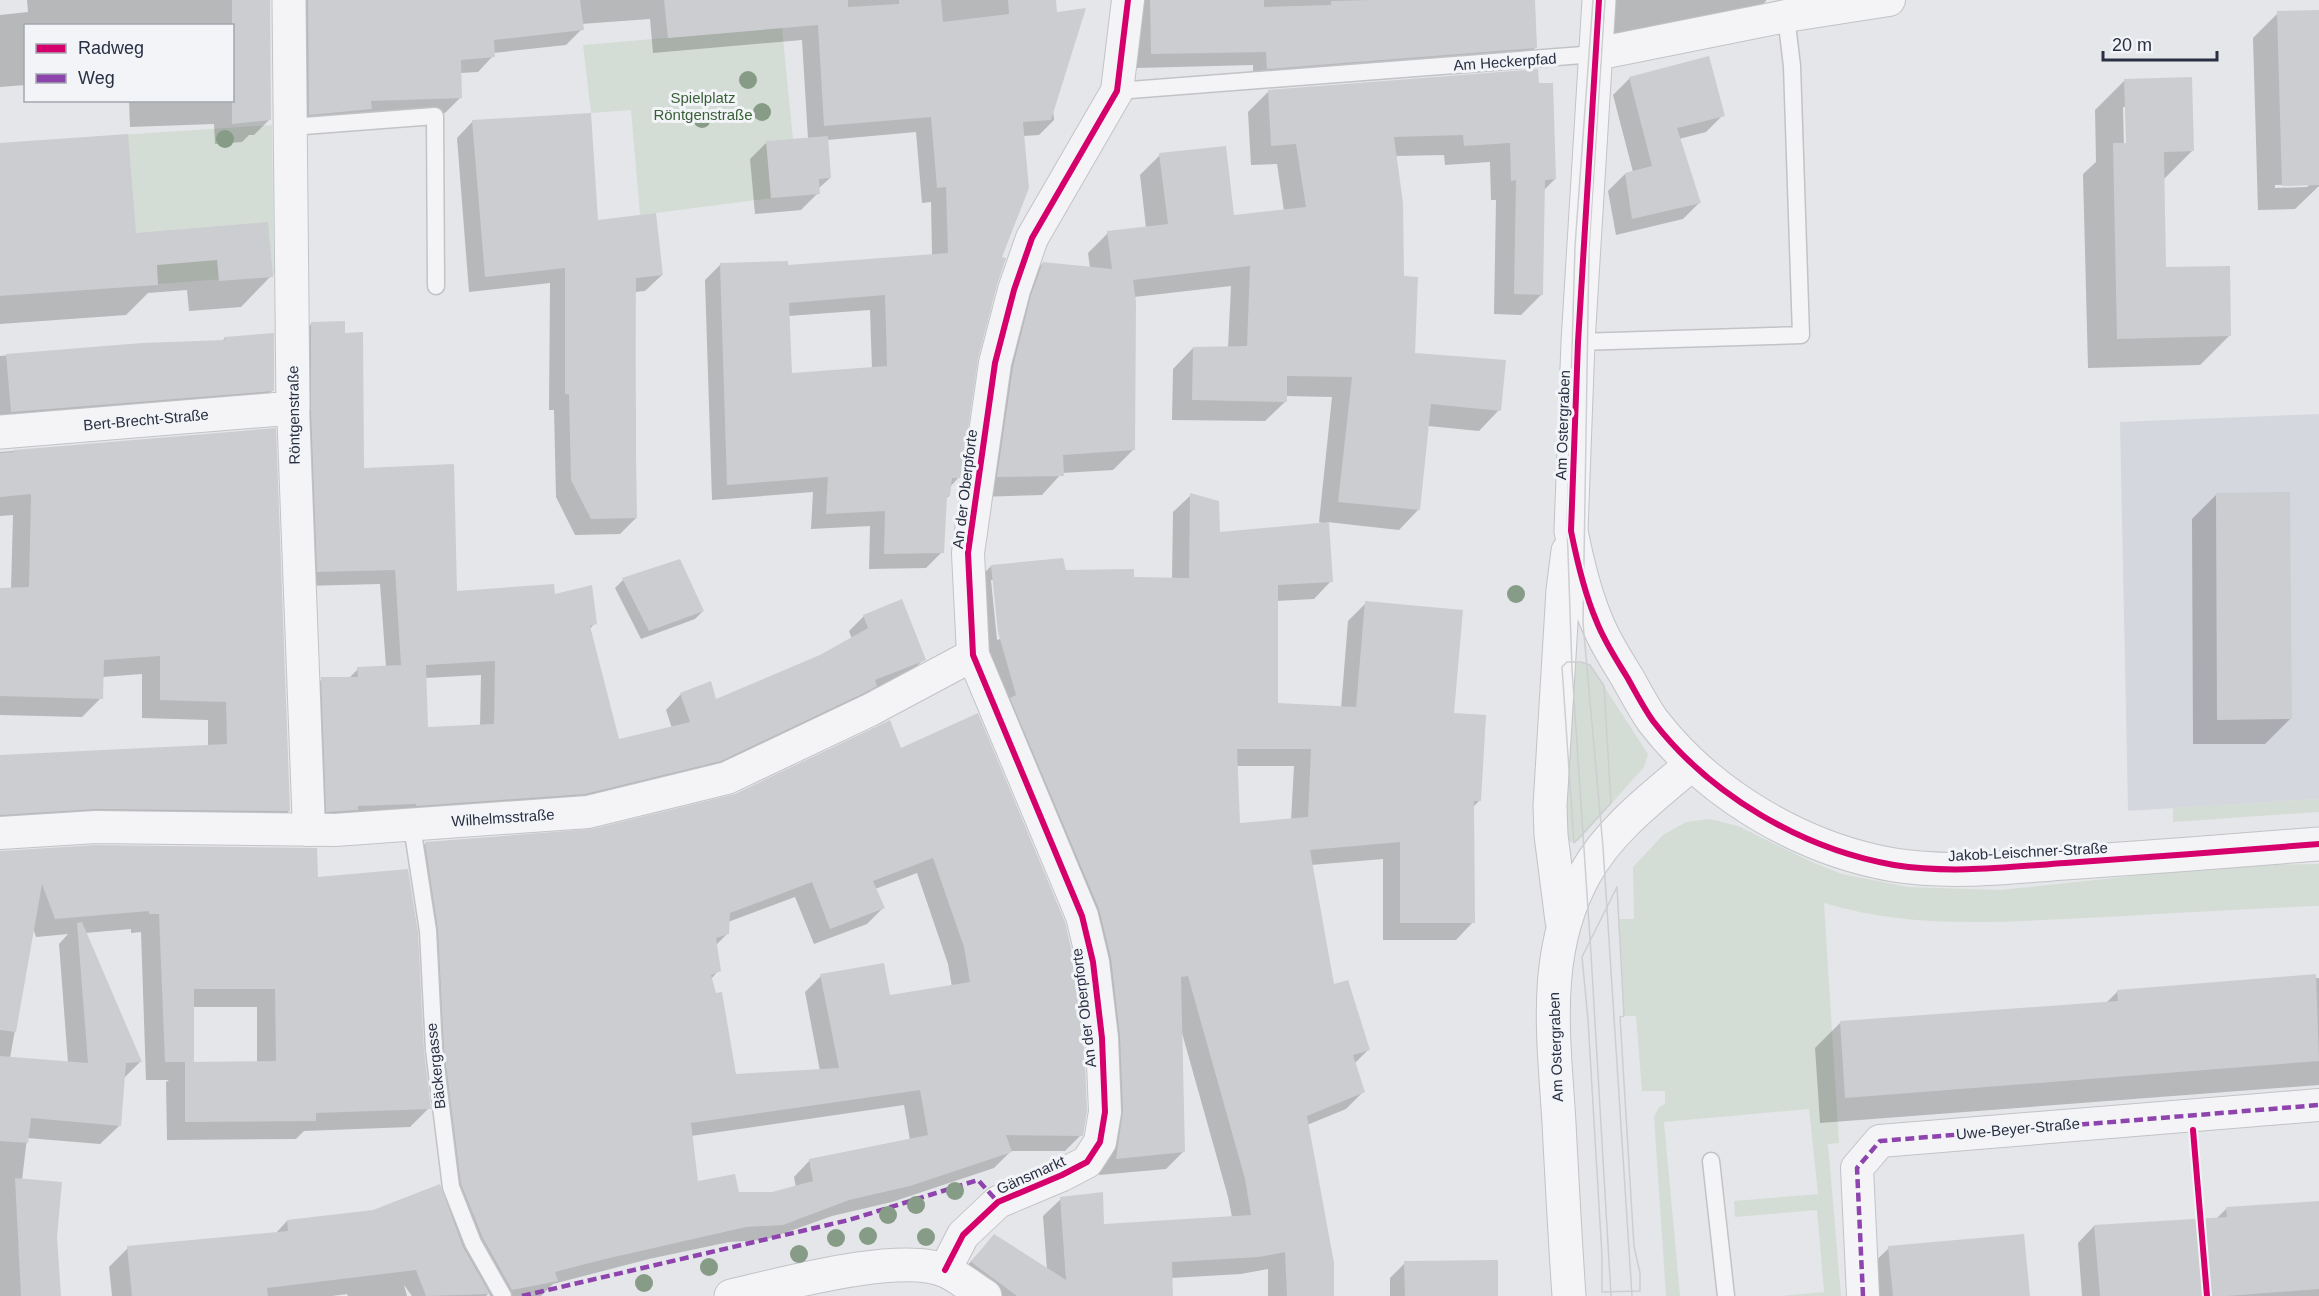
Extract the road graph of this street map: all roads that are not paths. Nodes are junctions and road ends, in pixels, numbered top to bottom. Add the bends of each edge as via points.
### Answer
1 (290, 0) edge
2 (1128, 0) edge
3 (1599, 0) edge
4 (1889, 0) edge
5 (1786, 16) junction
6 (1596, 54) junction
7 (1117, 91) junction
8 (291, 127) junction
9 (436, 286) dead end
10 (1578, 342) junction
11 (293, 408) junction
12 (0, 432) edge
13 (1571, 531) junction
14 (973, 655) junction
15 (1692, 764) junction
16 (412, 826) junction
17 (309, 830) junction
18 (0, 833) edge
19 (2319, 844) edge
20 (1563, 930) junction
21 (2319, 1105) edge
22 (1711, 1161) dead end
23 (1087, 1162) joint
24 (945, 1270) junction
25 (503, 1296) edge
26 (731, 1296) edge
27 (985, 1296) edge
28 (1569, 1296) edge
29 (1726, 1296) edge
30 (1863, 1296) edge

1 - 8 street, Röntgenstraße
2 - 7 street, An der Oberpforte
3 - 6 street, Am Ostergraben
4 - 5 street, Am Heckerpfad
5 - 6 street, Am Heckerpfad
5 - 10 lane via 1792,66 1802,335
6 - 7 lane, Am Heckerpfad
6 - 10 street, Am Ostergraben
7 - 14 street, An der Oberpforte via 1032,238 1000,342 969,553
8 - 9 lane via 435,116
8 - 11 street, Röntgenstraße
10 - 13 street, Am Ostergraben
11 - 12 street, Bert-Brecht-Straße
11 - 17 street, Röntgenstraße
13 - 15 street, Am Ostergraben via 1587,592 1607,644 1653,720
13 - 20 street via 1563,590 1550,806
14 - 16 street, Wilhelmsstraße via 870,710 727,778 588,812
14 - 23 street, An der Oberpforte via 1082,916 1093,962 1105,1112 1100,1142
15 - 19 street, Jakob-Leischner-Straße via 1731,796 1814,842 1895,865 1957,870
15 - 20 street, Am Ostergraben via 1628,819 1603,847 1585,873
16 - 17 street, Wilhelmsstraße
16 - 25 lane, Bäckergasse via 427,920 432,1031 451,1187 473,1243
17 - 18 street, Wilhelmsstraße via 96,827
20 - 28 street, Am Ostergraben via 1552,1002
21 - 30 street, Uwe-Beyer-Straße via 1880,1141 1857,1168
22 - 29 lane
23 - 24 street, Gänsmarkt via 998,1202 963,1234
24 - 26 street via 906,1263 857,1269
24 - 27 street

